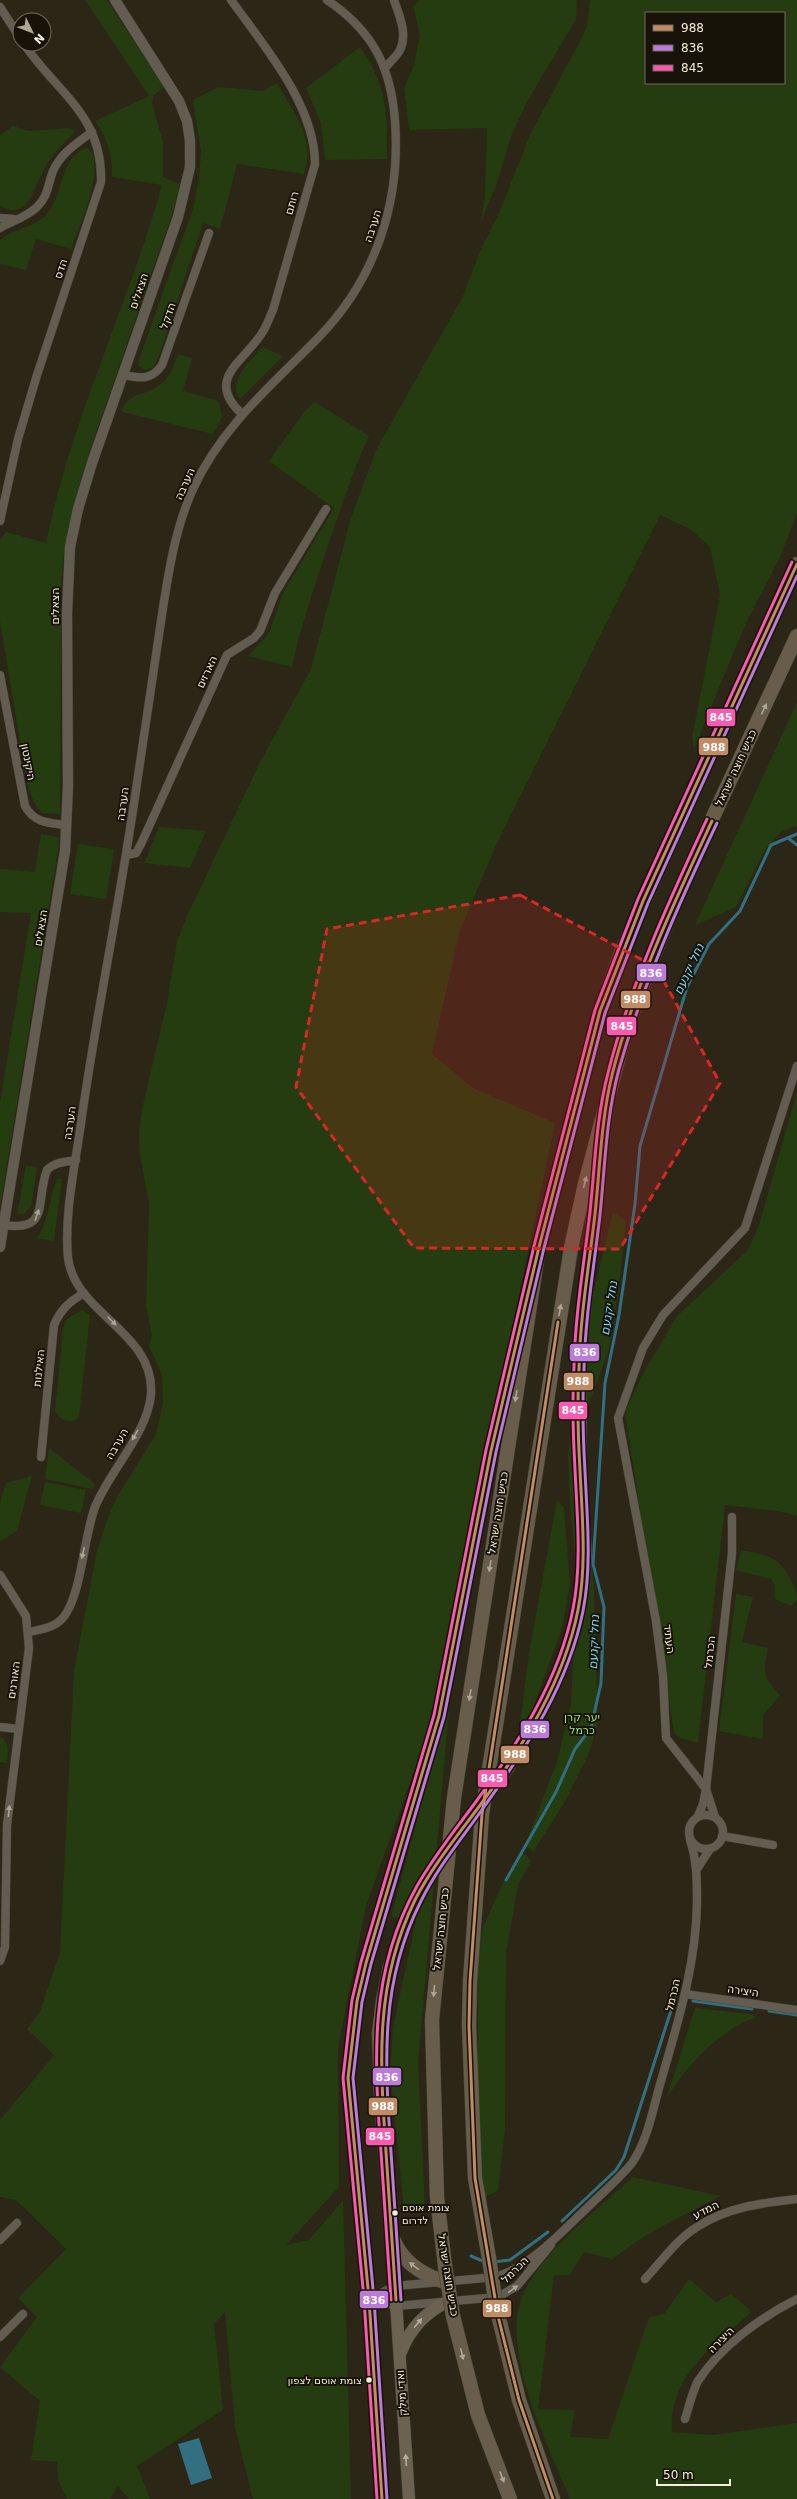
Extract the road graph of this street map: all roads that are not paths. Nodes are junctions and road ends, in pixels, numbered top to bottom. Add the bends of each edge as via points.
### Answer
1 (115, 0) edge
2 (231, 0) edge
3 (327, 0) edge
4 (394, 0) edge
5 (0, 7) edge
6 (12, 26) edge
7 (31, 52) edge
8 (386, 67) junction
9 (92, 132) junction
10 (0, 218) edge
11 (17, 219) junction
12 (0, 228) edge
13 (209, 232) dead end
14 (123, 375) junction
15 (242, 414) junction
16 (326, 509) dead end
17 (0, 521) edge
18 (797, 564) edge
19 (797, 636) edge
20 (0, 675) edge
21 (66, 825) junction
22 (126, 855) junction
23 (797, 1066) edge
24 (604, 1108) junction
25 (76, 1160) junction
26 (4, 1225) junction
27 (0, 1247) edge
28 (539, 1247) junction
29 (84, 1293) junction
30 (41, 1457) dead end
31 (732, 1517) dead end
32 (0, 1575) edge
33 (29, 1632) junction
34 (546, 1701) tunnel mouth
35 (0, 1727) edge
36 (18, 1729) junction
37 (706, 1789) junction
38 (698, 1816) junction
39 (715, 1817) junction
40 (722, 1836) junction
41 (690, 1840) junction
42 (774, 1845) dead end
43 (710, 1849) junction
44 (697, 1870) junction
45 (400, 1935) tunnel mouth
46 (0, 1961) edge
47 (686, 1994) junction
48 (797, 2010) edge
49 (797, 2199) edge
50 (17, 2223) dead end
51 (561, 2232) junction
52 (393, 2238) junction
53 (0, 2240) edge
54 (645, 2279) dead end
55 (445, 2282) junction
56 (396, 2286) junction
57 (369, 2299) junction
58 (797, 2299) edge
59 (448, 2301) junction
60 (396, 2306) junction
61 (23, 2314) dead end
62 (0, 2336) edge
63 (399, 2356) junction
64 (685, 2419) dead end
65 (382, 2499) edge
66 (409, 2499) edge
67 (510, 2499) edge
68 (553, 2499) edge

1 - 14 street, הצאלים via 179,101 187,121 190,141 190,167 178,217
2 - 15 street, רותם via 295,96 311,130 315,149 315,164 272,310 262,333 229,373 226,385 228,398
3 - 8 street, הערבה via 346,13 363,30
4 - 8 street via 401,19 403,38 400,50
5 - 6 street
7 - 9 street, הדס via 73,102
8 - 15 street, הערבה via 395,120 395,185 383,234 373,259 358,287 323,333
9 - 11 street via 74,145 58,163 46,196 38,207
9 - 17 street, הדס via 102,163 101,182 37,375 18,439
10 - 11 street
11 - 12 street
13 - 14 street, הדקל via 162,365 156,374 149,378
14 - 21 street, הצאלים via 78,509 70,547 67,613
15 - 22 street, הערבה via 222,437 206,462 191,493 171,556
16 - 22 street, הארזים via 275,593 260,631 254,638 227,655 141,844 136,853
18 - 28 highway, כביש חוצה ישראל via 622,950 600,1011
24 -> 19 highway, כביש חוצה ישראל via 625,1033 680,893
20 - 21 street, היקינטון via 25,806 29,814 37,820
21 - 26 street, הצאלים via 65,851 48,962
22 - 25 street, הערבה via 98,1005
23 - 37 street, העתיד via 745,1228 663,1314 643,1348 618,1418 656,1621 663,1676 666,1738
24 - 34 highway via 579,1356 580,1486 585,1553 582,1584 567,1653
68 -> 24 highway, כביש חוצה ישראל, bridge via 520,2400 496,2306 475,2178 469,2026 470,1981 482,1814 557,1328 577,1219
26 -> 25 street via 25,1226 34,1222 38,1215 47,1170 52,1165
25 - 29 street, הערבה via 68,1259 72,1276
26 - 27 street, הצאלים
28 - 57 highway via 491,1451 440,1716 357,2001 348,2078
28 -> 67 highway, כביש חוצה ישראל, bridge via 454,1798 432,2020 437,2197 453,2316 478,2415
29 - 30 street, האילנות via 60,1311 54,1325
29 -> 33 street, הערבה via 136,1348 146,1366 151,1395 146,1415 95,1508 66,1614 52,1627
31 - 37 street, הכרמל via 732,1553
32 - 33 street, האורנים via 23,1611
33 - 36 street, האורנים
35 - 36 street
46 -> 36 street, האורנים via 4,1947 7,1825
37 - 38 street, הכרמל
37 - 39 street, הכרמל
38 - 39 street via 704,1814
38 - 41 street via 689,1825
39 - 40 street via 722,1826
40 - 42 street
40 - 43 street via 720,1842
41 - 43 street via 698,1848
41 - 44 street, הכרמל
43 - 44 street
44 - 47 street, הכרמל via 696,1937
45 - 52 highway via 384,1994 380,2033 381,2096
47 - 48 street, היצירה
47 - 51 street, הכרמל via 638,2154 625,2172
49 - 54 street, המדע via 748,2205 719,2214 696,2227
50 - 53 street
51 - 55 street, הכרמל via 526,2262 504,2275
59 -> 51 street, הכרמל via 491,2298 507,2293 525,2279
55 -> 52 highway via 428,2276 407,2260
52 - 56 highway
55 - 56 street, הכרמל
56 - 57 street, הכרמל
56 - 60 main road, ואדי מילק
57 - 60 street, הכרמל
57 - 65 main road
58 - 64 street, היצירה via 763,2318 743,2333 713,2363 698,2382
59 - 60 street, הכרמל
63 -> 59 main road via 418,2321
60 - 63 main road, ואדי מילק
61 - 62 street
66 -> 63 main road, ואדי מילק

